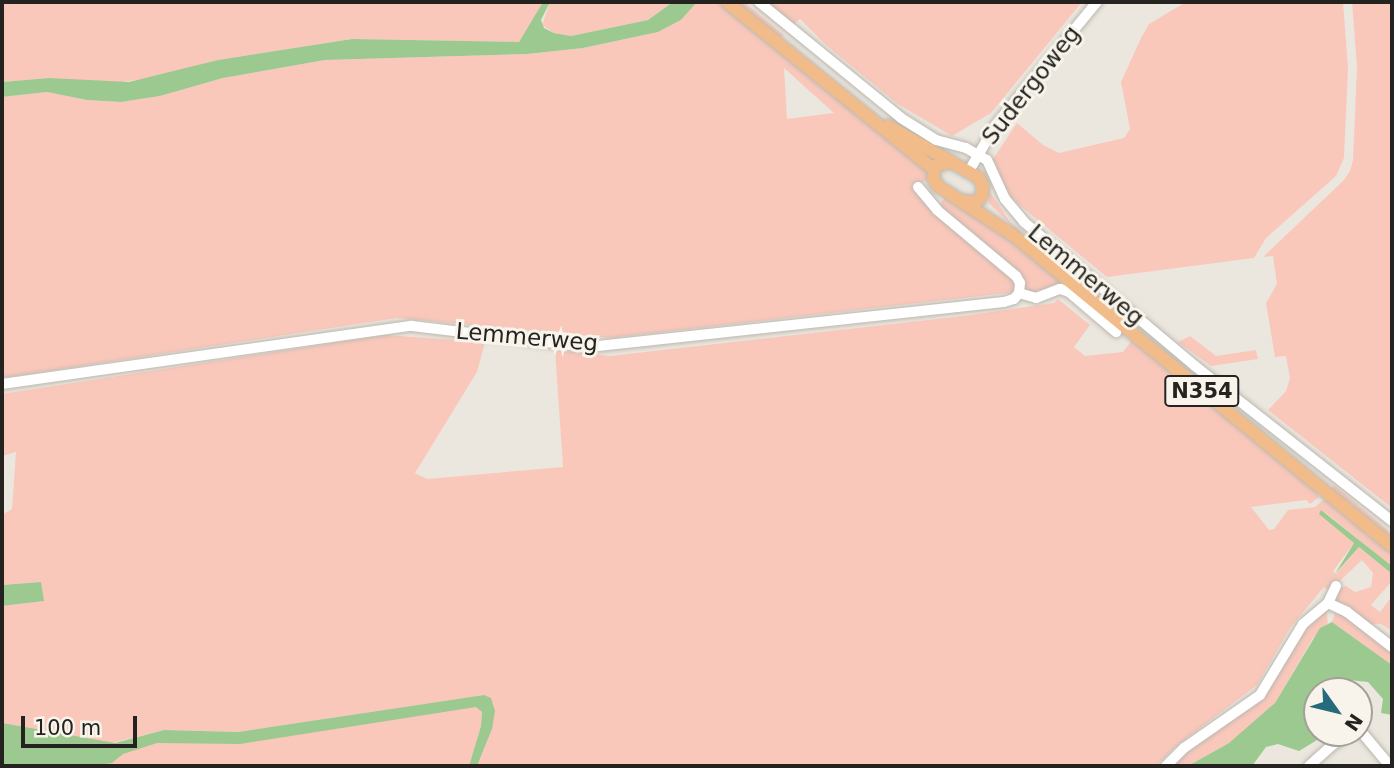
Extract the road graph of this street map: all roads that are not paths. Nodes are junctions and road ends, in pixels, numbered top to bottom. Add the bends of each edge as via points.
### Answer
1 (727, 2) edge
2 (759, 2) edge
3 (1097, 2) edge
4 (862, 112) junction
5 (979, 155) junction
6 (952, 162) junction
7 (933, 169) junction
8 (969, 171) junction
9 (918, 187) dead end
10 (942, 189) junction
11 (982, 196) junction
12 (963, 201) junction
13 (930, 205) junction
14 (1013, 235) junction
15 (1019, 293) junction
16 (1116, 332) dead end
17 (2, 384) edge
18 (1392, 521) edge
19 (1392, 546) edge
20 (1336, 586) dead end
21 (1328, 603) junction
22 (1392, 647) edge
23 (1373, 746) edge
24 (1331, 747) edge
25 (1166, 766) edge
26 (1310, 766) edge
27 (1390, 766) edge

1 - 4 main road
2 - 5 street via 901,118 936,140
3 - 5 street, Sudergoweg via 1007,111
4 - 6 main road
4 - 7 main road
5 - 8 street, Sudergoweg
5 - 18 street, Lemmerweg via 992,165 1003,196 1024,222 1204,374
6 - 7 main road via 939,162
6 - 8 main road
7 - 10 main road via 935,182
8 - 11 main road, N354 via 981,180
9 - 13 street
10 - 12 main road, N354
10 - 13 street
11 - 12 main road via 975,202
11 - 14 main road, Lemmerweg / N354
12 - 14 main road, Lemmerweg / N354
13 - 15 street via 1014,273
14 - 19 main road, Lemmerweg / N354
15 - 16 street, Lemmerweg via 1036,298 1064,289
15 - 17 street, Lemmerweg via 1004,302 589,347 412,326
20 - 21 street
21 - 22 street
21 - 25 street via 1303,624 1260,695 1184,748
23 - 27 street
24 - 26 street

